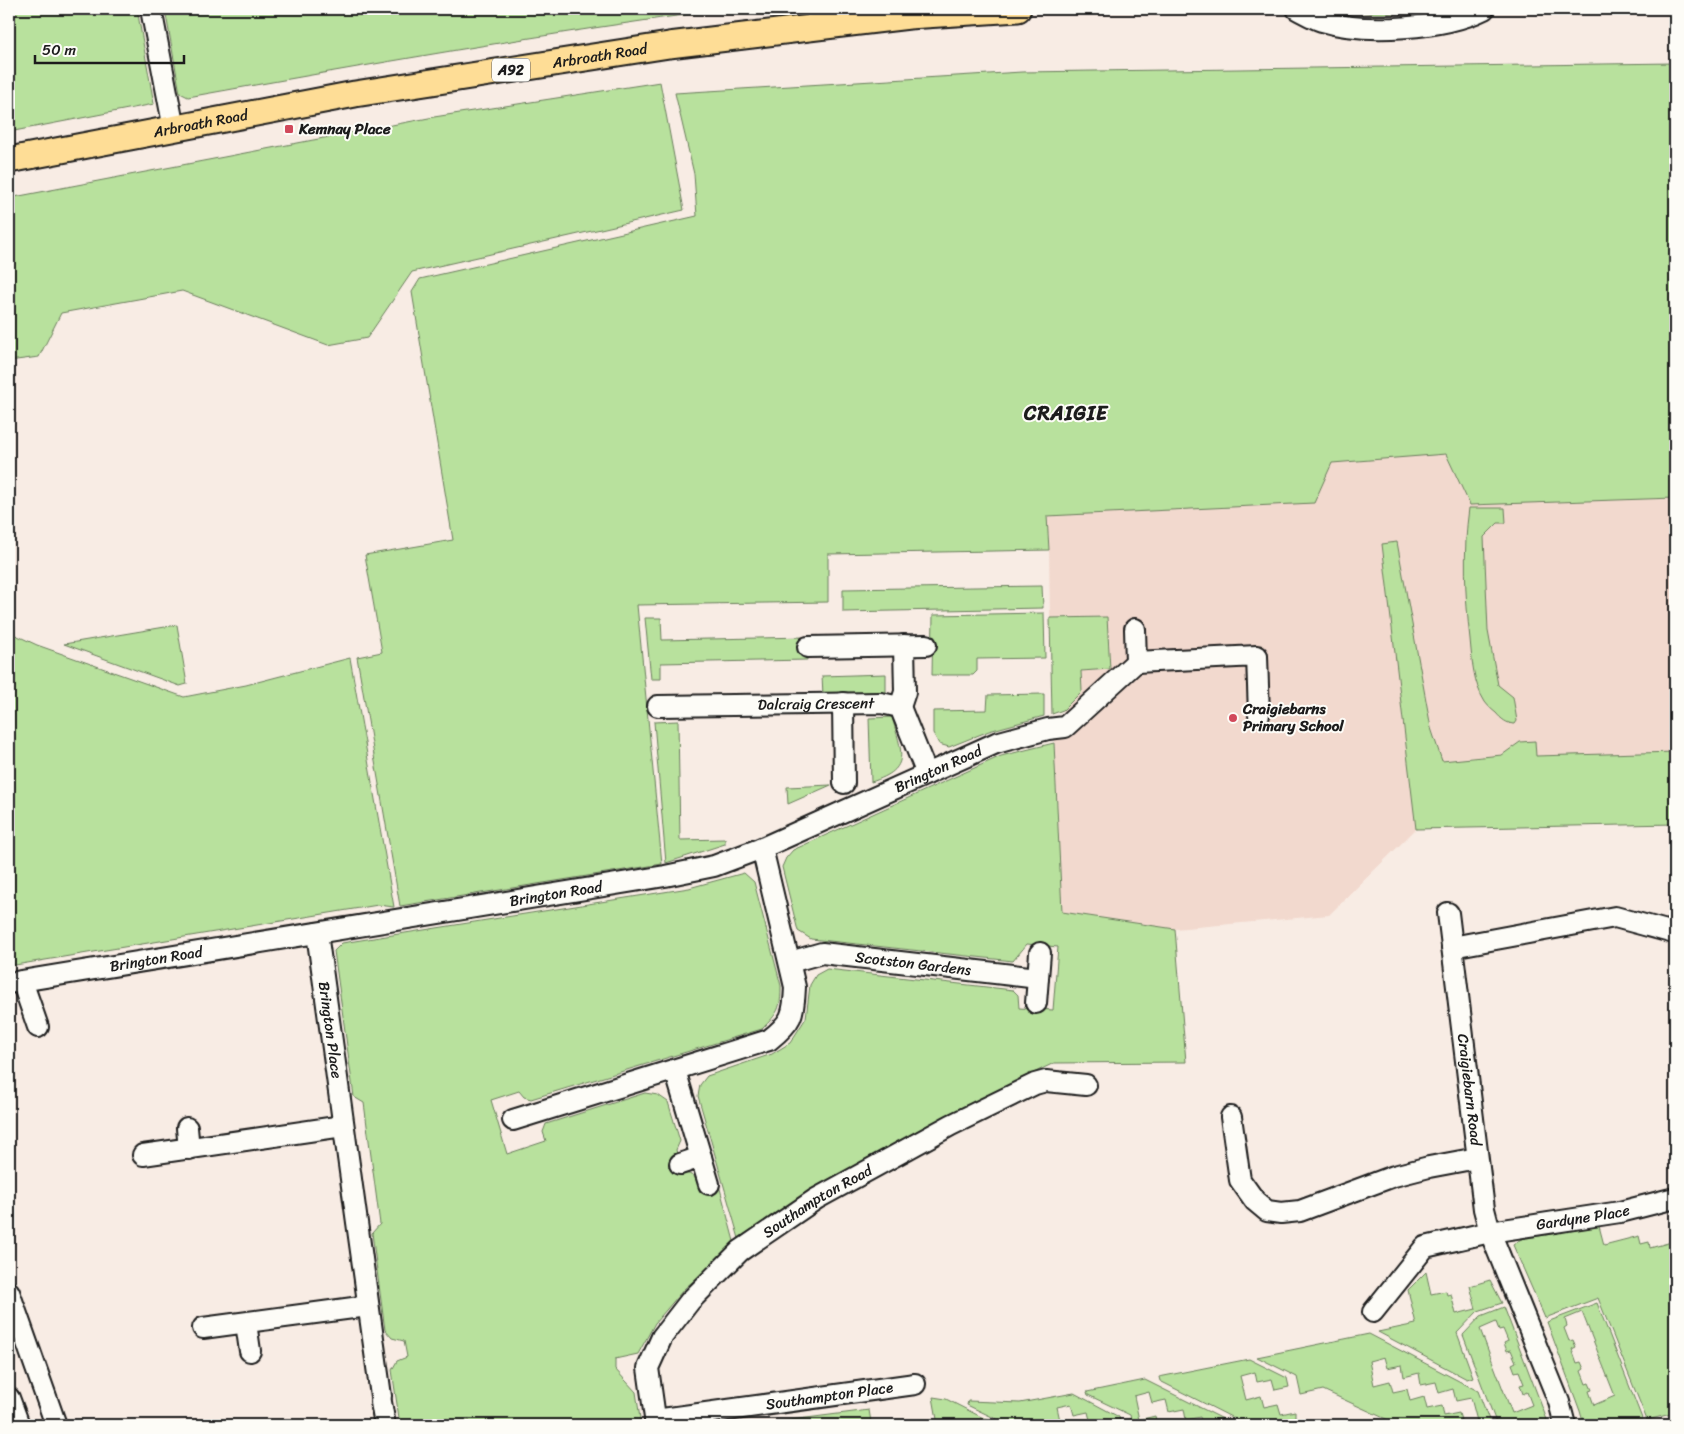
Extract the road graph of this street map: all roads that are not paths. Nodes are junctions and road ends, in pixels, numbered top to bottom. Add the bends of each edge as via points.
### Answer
1 (151, 9) edge
2 (1018, 9) edge
3 (1298, 9) edge
4 (1484, 9) edge
5 (818, 18) edge
6 (174, 129) junction
7 (9, 160) edge
8 (1135, 629) dead end
9 (904, 645) junction
10 (926, 645) dead end
11 (808, 647) dead end
12 (1136, 662) junction
13 (843, 703) junction
14 (658, 706) dead end
15 (900, 707) junction
16 (1259, 714) dead end
17 (927, 774) junction
18 (844, 783) dead end
19 (762, 848) junction
20 (1448, 913) dead end
21 (317, 933) junction
22 (1674, 933) dead end
23 (1452, 947) junction
24 (1040, 953) dead end
25 (790, 962) junction
26 (1038, 978) junction
27 (15, 982) edge
28 (1036, 1003) dead end
29 (38, 1027) dead end
30 (675, 1070) junction
31 (1086, 1085) dead end
32 (1231, 1117) dead end
33 (513, 1120) dead end
34 (344, 1126) junction
35 (187, 1128) dead end
36 (190, 1149) junction
37 (143, 1155) dead end
38 (701, 1157) junction
39 (1477, 1158) junction
40 (680, 1164) dead end
41 (709, 1184) dead end
42 (1675, 1198) edge
43 (1490, 1232) junction
44 (9, 1292) edge
45 (368, 1306) junction
46 (1373, 1312) dead end
47 (246, 1323) junction
48 (203, 1328) dead end
49 (250, 1351) dead end
50 (915, 1384) dead end
51 (9, 1398) edge
52 (656, 1423) edge
53 (18, 1425) edge
54 (56, 1425) edge
55 (385, 1425) edge
56 (1566, 1425) edge

1 - 6 street
2 - 5 main road, Arbroath Road / A92
3 - 4 street via 1321,21 1373,29 1429,25
5 - 6 main road, Arbroath Road / A92 via 669,45 355,94
6 - 7 main road, Arbroath Road / A92
8 - 12 street
9 - 10 street
9 - 11 street
9 - 15 street via 905,692
12 - 16 street via 1257,656
12 - 17 street, Brington Road via 1065,727 996,743
13 - 14 street, Dalcraig Crescent
13 - 15 street, Dalcraig Crescent via 881,703
13 - 18 street
15 - 17 street
17 - 19 street, Brington Road
19 - 21 street, Brington Road via 714,866 665,876
19 - 25 street
20 - 23 street, Craigiebarn Road
21 - 27 street, Brington Road
21 - 34 street, Brington Place
22 - 23 street via 1615,917
23 - 39 street, Craigiebarn Road
24 - 26 street
25 - 26 street, Scotston Gardens via 822,953
25 - 30 street via 795,987 794,1010 785,1028 769,1040
26 - 28 street
27 - 29 street, Brington Road
30 - 33 street
30 - 38 street
31 - 52 street, Southampton Road via 1035,1084 951,1125 816,1199 740,1251 690,1301 662,1337 648,1368
32 - 39 street via 1240,1180 1267,1211 1300,1211 1394,1176
34 - 36 street
34 - 45 street, Brington Place
35 - 36 street
36 - 37 street
38 - 40 street
38 - 41 street
39 - 43 street, Craigiebarn Road
42 - 43 street, Gardyne Place via 1620,1212
43 - 46 street via 1424,1247
43 - 56 street, Craigiebarn Road
44 - 54 street
45 - 47 street
45 - 55 street, Brington Place
47 - 48 street
47 - 49 street
50 - 52 street, Southampton Place
51 - 53 street

